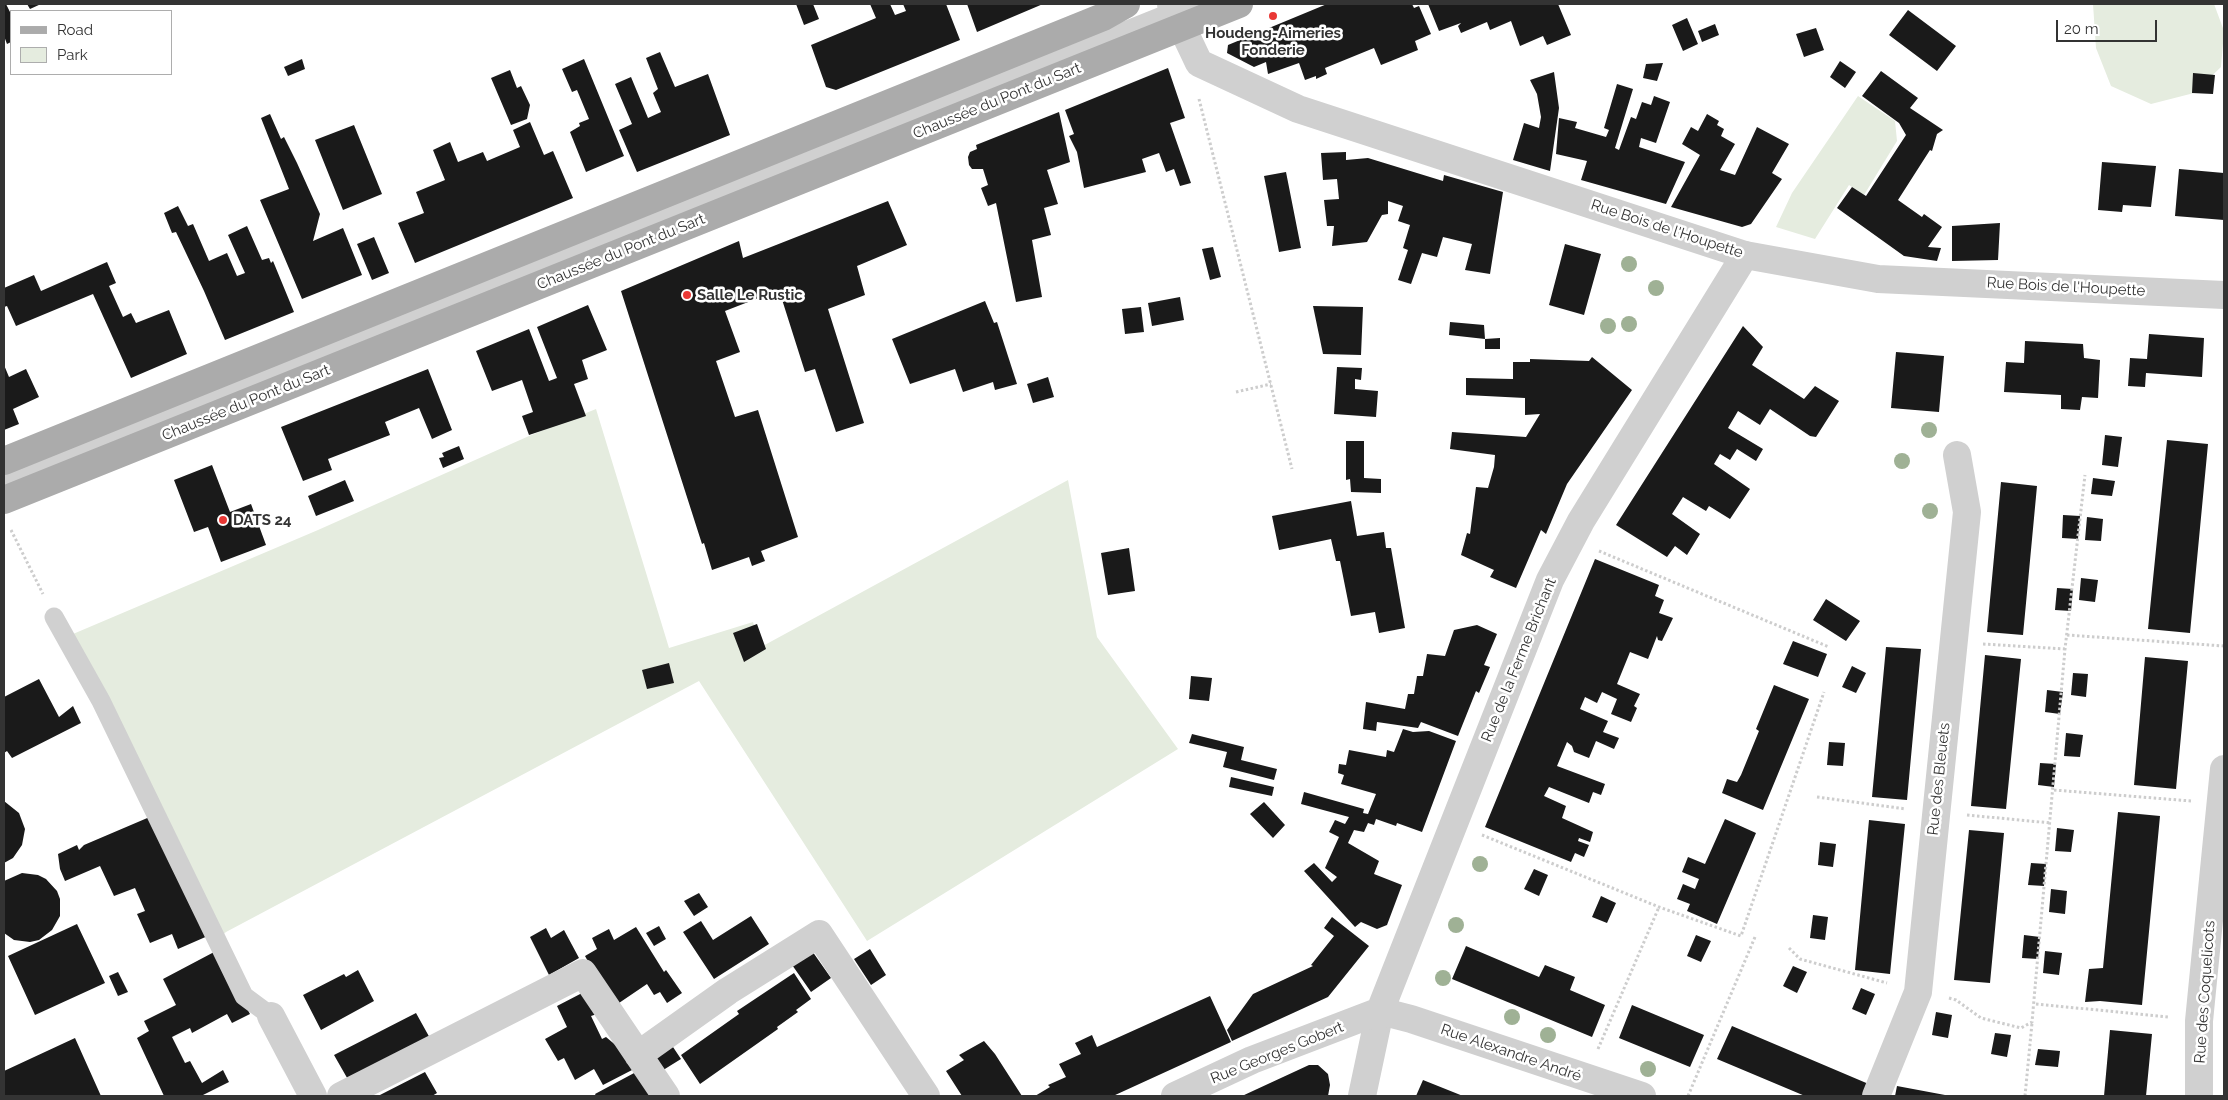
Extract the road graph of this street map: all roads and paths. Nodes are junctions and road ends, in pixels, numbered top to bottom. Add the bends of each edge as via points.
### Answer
1 (1126, 4) edge
2 (1239, 4) edge
3 (1179, 11) edge
4 (1199, 64) junction
5 (1745, 255) junction
6 (2224, 295) edge
7 (1271, 384) junction
8 (1236, 392) dead end
9 (1957, 455) dead end
10 (4, 461) edge
11 (1292, 469) dead end
12 (2085, 475) dead end
13 (4, 481) edge
14 (6, 512) edge
15 (1571, 540) junction
16 (54, 617) joint
17 (2068, 635) junction
18 (1954, 642) junction
19 (2224, 646) edge
20 (1829, 647) dead end
21 (2065, 649) junction
22 (1824, 692) dead end
23 (2224, 769) edge
24 (2054, 790) junction
25 (1816, 797) dead end
26 (2221, 804) junction
27 (1935, 812) junction
28 (1453, 823) junction
29 (2051, 823) junction
30 (1659, 907) junction
31 (2217, 921) edge
32 (1755, 937) dead end
33 (1789, 948) dead end
34 (1918, 992) junction
35 (2036, 1004) junction
36 (1380, 1011) junction
37 (271, 1016) joint
38 (2200, 1021) junction
39 (2032, 1022) junction
40 (638, 1055) junction
41 (1586, 1078) junction
42 (313, 1096) edge
43 (341, 1096) edge
44 (666, 1096) edge
45 (926, 1096) edge
46 (1175, 1096) edge
47 (1362, 1096) edge
48 (1642, 1096) edge
49 (1688, 1096) edge
50 (1876, 1096) edge
51 (2025, 1096) edge
52 (2199, 1096) edge

1 - 10 main road via 1103,17 969,72
2 - 3 main road, Chaussée du Pont du Sart
3 - 4 street
3 - 13 lane via 832,147
3 - 14 main road, Chaussée du Pont du Sart
4 - 5 street, Rue Bois de l'Houpette via 1298,109
4 - 7 path via 1195,82
5 - 6 street, Rue Bois de l'Houpette via 1878,279
5 - 15 street, Rue de la Ferme Brichant
7 - 8 path
7 - 11 path
9 - 18 street, Rue des Bleuets via 1967,512
12 - 17 path
14 - 16 path
15 - 20 path
15 - 28 street, Rue de la Ferme Brichant via 1550,580
16 - 37 lane via 101,701 244,996
17 - 19 path
17 - 21 path
18 - 21 path
18 - 27 street, Rue des Bleuets
21 - 24 path
22 - 30 path via 1741,936
23 - 26 street, Rue des Coquelicots
24 - 26 path
24 - 29 path
25 - 27 path
26 - 31 street, Rue des Coquelicots
27 - 29 path
27 - 34 street, Rue des Bleuets
28 - 30 path
28 - 36 street, Rue de la Ferme Brichant
29 - 35 path
30 - 41 path
31 - 38 street, Rue des Coquelicots
32 - 49 path
33 - 34 path via 1800,959
34 - 39 path via 1956,1000 1981,1018 2021,1028
34 - 50 street, Rue des Bleuets
35 - 38 path
35 - 39 path
36 - 41 street, Rue Alexandre André
36 - 46 street, Rue Georges Gobert via 1252,1060
36 - 47 street, Rue de la Ferme Brichant
37 - 42 street
38 - 52 street, Rue des Coquelicots
39 - 51 path
40 - 43 street via 583,973
40 - 44 street
40 - 45 street via 728,991 819,934
41 - 48 street, Rue Alexandre André

